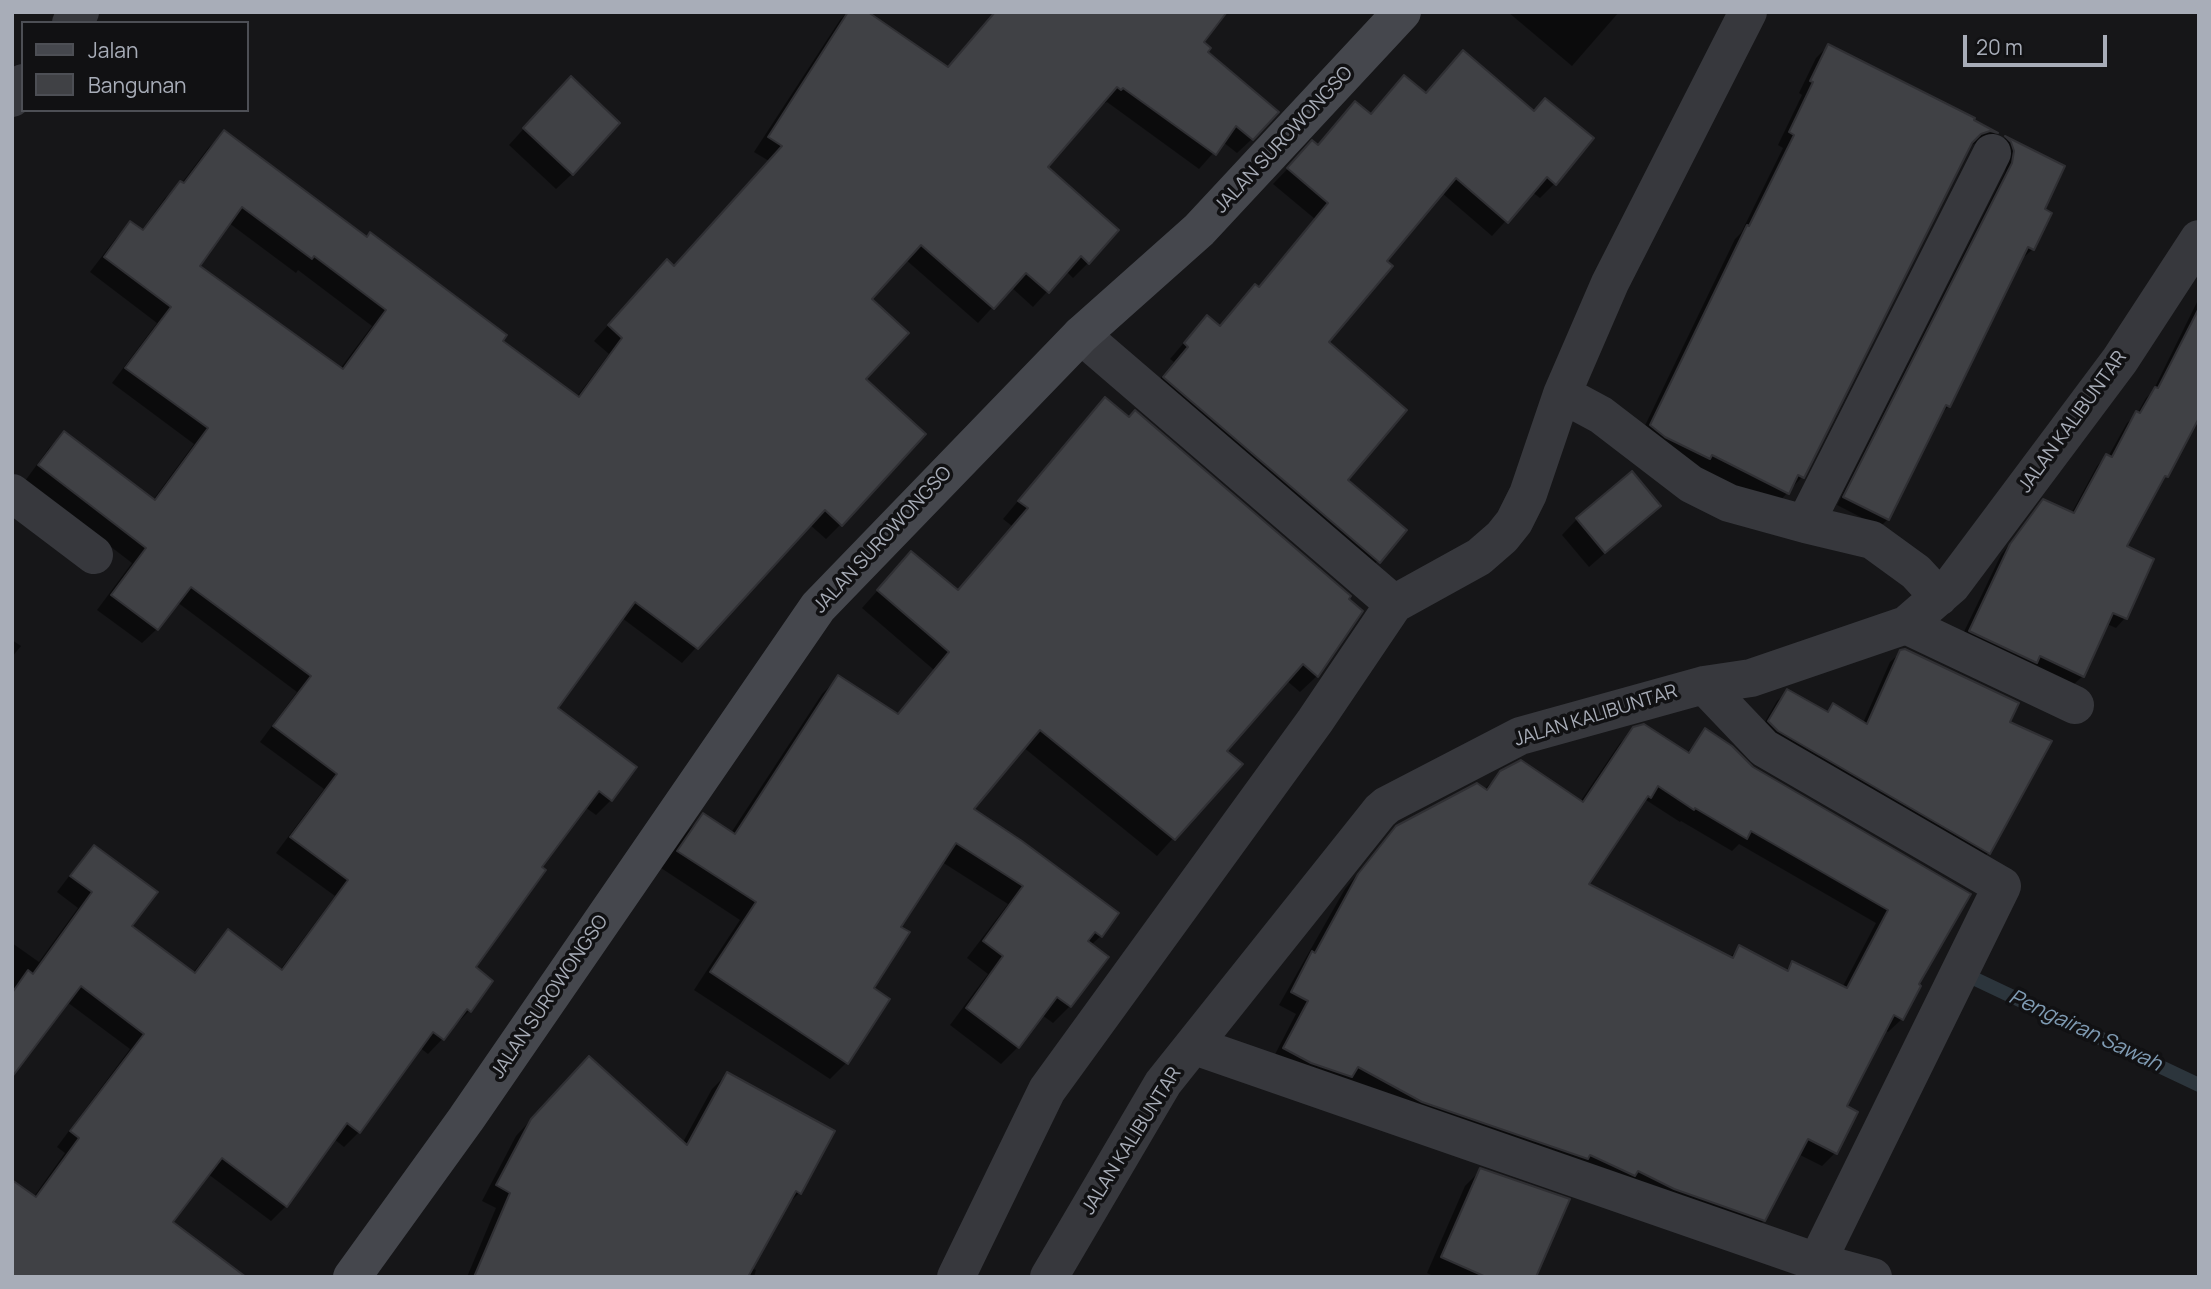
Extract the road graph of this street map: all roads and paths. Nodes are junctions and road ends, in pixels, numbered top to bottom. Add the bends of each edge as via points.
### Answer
1 (1402, 12) edge
2 (1748, 12) edge
3 (1992, 153) dead end
4 (2199, 239) edge
5 (1081, 335) junction
6 (1582, 405) junction
7 (12, 494) edge
8 (1805, 524) junction
9 (94, 555) dead end
10 (1927, 585) junction
11 (1394, 604) junction
12 (1906, 625) junction
13 (1703, 685) junction
14 (2075, 705) dead end
15 (1195, 1046) junction
16 (1817, 1262) junction
17 (352, 1277) edge
18 (956, 1277) edge
19 (1049, 1277) edge
20 (1873, 1277) edge

1 - 5 street, JALAN SUROWONGSO via 1199,230
2 - 6 street via 1610,283
3 - 8 street
4 - 10 street, JALAN KALIBUNTAR via 2120,359 1951,586
5 - 11 street
5 - 17 street, JALAN SUROWONGSO via 818,607
6 - 8 street via 1691,484 1729,503
6 - 11 street via 1502,537 1479,557
7 - 9 street
8 - 10 street via 1871,540
10 - 12 street, JALAN KALIBUNTAR
11 - 18 street via 1315,722 1047,1090
12 - 13 street, JALAN KALIBUNTAR via 1751,678
12 - 14 street
13 - 15 street, JALAN KALIBUNTAR via 1520,736 1387,805
13 - 16 street via 1764,748 2002,886
15 - 16 street
15 - 19 street, JALAN KALIBUNTAR via 1163,1083
16 - 20 street

